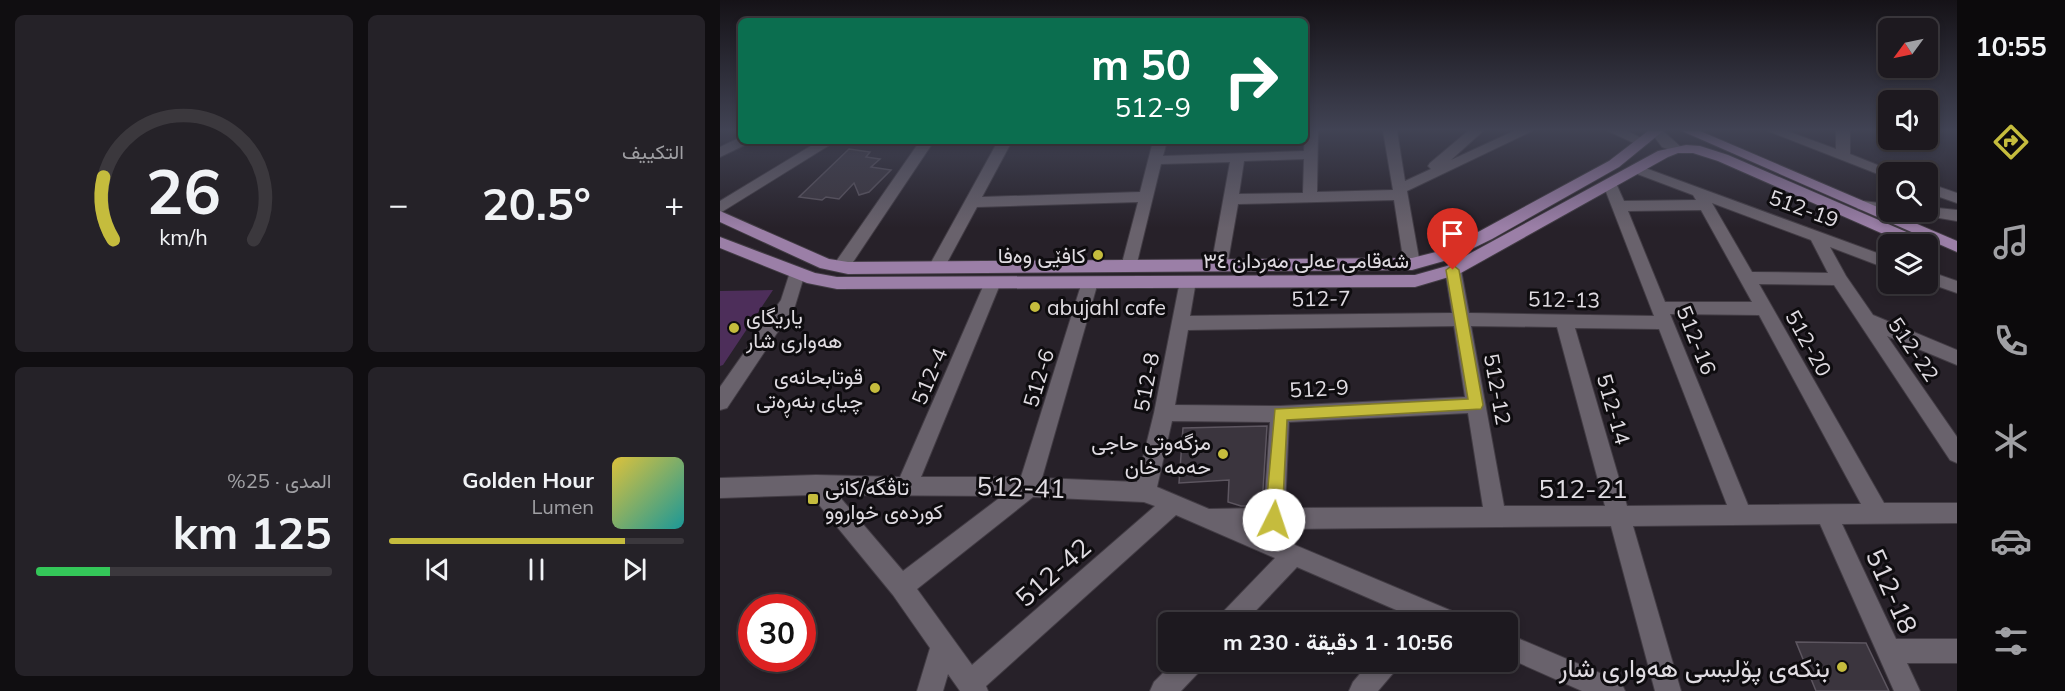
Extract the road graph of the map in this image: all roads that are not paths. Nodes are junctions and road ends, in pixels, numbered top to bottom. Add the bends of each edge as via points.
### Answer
1 (793, 163) edge
2 (912, 163) edge
3 (993, 163) edge
4 (1154, 163) edge
5 (1237, 163) edge
6 (1310, 163) edge
7 (1394, 163) edge
8 (1438, 163) edge
9 (1454, 163) edge
10 (1648, 163) edge
11 (1735, 163) edge
12 (1763, 163) edge
13 (1862, 163) edge
14 (1614, 164) joint
15 (1878, 169) edge
16 (1633, 171) junction
17 (1417, 180) junction
18 (1610, 184) junction
19 (1399, 192) junction
20 (1938, 196) edge
21 (1146, 197) junction
22 (1310, 197) junction
23 (1231, 199) junction
24 (1703, 200) junction
25 (973, 202) junction
26 (1620, 206) junction
27 (1863, 206) junction
28 (1878, 207) edge
29 (720, 208) edge
30 (1956, 209) edge
31 (1938, 211) edge
32 (720, 216) edge
33 (1896, 234) edge
34 (1817, 237) junction
35 (722, 246) edge
36 (1957, 247) edge
37 (1938, 252) edge
38 (1878, 259) edge
39 (1957, 261) edge
40 (1412, 264) junction
41 (841, 267) junction
42 (1129, 267) junction
43 (1219, 267) junction
44 (936, 268) junction
45 (1453, 270) junction
46 (805, 276) junction
47 (1748, 278) junction
48 (1839, 279) junction
49 (1938, 280) edge
50 (1188, 281) junction
51 (993, 282) junction
52 (1090, 282) junction
53 (1957, 287) edge
54 (1765, 309) junction
55 (1663, 315) junction
56 (1461, 319) junction
57 (1867, 320) junction
58 (1564, 321) junction
59 (1181, 322) junction
60 (1957, 358) edge
61 (720, 402) edge
62 (1476, 405) junction
63 (1164, 413) junction
64 (1280, 414) junction
65 (1957, 454) edge
66 (816, 485) junction
67 (906, 487) junction
68 (1029, 487) junction
69 (720, 488) edge
70 (1145, 492) junction
71 (1174, 503) junction
72 (1618, 513) junction
73 (1957, 513) edge
74 (1741, 514) junction
75 (1826, 514) junction
76 (1878, 514) junction
77 (1495, 516) junction
78 (1210, 519) junction
79 (1274, 520) junction
80 (1292, 556) junction
81 (902, 587) junction
82 (1238, 612) edge
83 (1412, 612) edge
84 (943, 646) junction
85 (1887, 651) junction
86 (1957, 651) edge
87 (1518, 652) edge
88 (1181, 672) edge
89 (1378, 672) edge
90 (1573, 683) edge
91 (972, 687) edge
92 (930, 691) edge
93 (1163, 691) edge
94 (1362, 691) edge
95 (1612, 691) edge
96 (1668, 691) edge
97 (1907, 691) edge

1 - 29 street
2 - 41 street
3 - 25 street
4 - 21 street
5 - 23 street
6 - 22 street
7 - 19 street
8 - 17 street
9 - 17 street
10 - 16 main road, شەقامی عەلی مەردان ٣٤
11 - 33 main road
12 - 27 main road
13 - 15 street
14 - 16 main road
14 - 40 main road, شەقامی عەلی مەردان ٣٤ via 1458,249
16 - 18 main road, شەقامی عەلی مەردان ٣٤
16 - 24 street, 512-19
17 - 19 street
18 - 26 street, 512-16
18 - 45 main road, شەقامی عەلی مەردان ٣٤
19 - 22 street
19 - 40 street
20 - 30 street
21 - 25 street
21 - 42 street
22 - 23 street
23 - 43 street
24 - 26 street
24 - 34 street, 512-19
24 - 47 street, 512-20
25 - 44 street
26 - 55 street, 512-16
27 - 28 street
27 - 36 main road
30 - 31 street
32 - 41 main road, شەقامی عەلی مەردان ٣٤ via 826,264
34 - 38 street, 512-19
34 - 48 street, 512-22
35 - 46 main road, شەقامی عەلی مەردان ٣٤
37 - 39 main road
40 - 43 main road, شەقامی عەلی مەردان ٣٤
41 - 44 main road, شەقامی عەلی مەردان ٣٤
42 - 43 main road, شەقامی عەلی مەردان ٣٤
42 - 44 main road, شەقامی عەلی مەردان ٣٤
45 - 50 main road, شەقامی عەلی مەردان ٣٤ via 1415,281
45 - 56 street, 512-12
46 - 51 main road, شەقامی عەلی مەردان ٣٤ via 857,284
46 - 61 street
47 - 48 street
47 - 54 street, 512-20
48 - 57 street, 512-22
49 - 53 street
50 - 52 main road, شەقامی عەلی مەردان ٣٤
50 - 59 street, 512-8
51 - 52 main road, شەقامی عەلی مەردان ٣٤
51 - 67 street, 512-4
52 - 68 street, 512-6
54 - 55 street, 512-13
54 - 76 street, 512-20
55 - 58 street, 512-13
55 - 74 street, 512-16
56 - 58 street, 512-13
56 - 59 street, 512-7
56 - 62 street, 512-12
57 - 60 street
57 - 65 street, 512-22
58 - 72 street, 512-14
59 - 63 street, 512-8
62 - 64 street, 512-9
62 - 77 street, 512-12
63 - 64 street, 512-9
63 - 70 street, 512-8
64 - 79 street
66 - 67 street, 512-41
66 - 69 street, 512-41
66 - 81 street
67 - 68 street, 512-41
68 - 70 street, 512-41
68 - 81 street
70 - 71 street, 512-41
71 - 78 street, 512-41
71 - 91 street, 512-42
72 - 74 street, 512-21
72 - 77 street, 512-21
72 - 96 street, 512-14
73 - 76 street, 512-21
74 - 75 street, 512-21
75 - 76 street, 512-21
75 - 85 street, 512-18
77 - 79 street, 512-21
78 - 79 street, 512-21
78 - 80 street, 512-41
80 - 82 street
80 - 83 street, 512-41
81 - 84 street
84 - 91 street
84 - 92 street
85 - 86 street
85 - 97 street, 512-18
87 - 90 street
88 - 93 street
89 - 94 street
90 - 95 street

